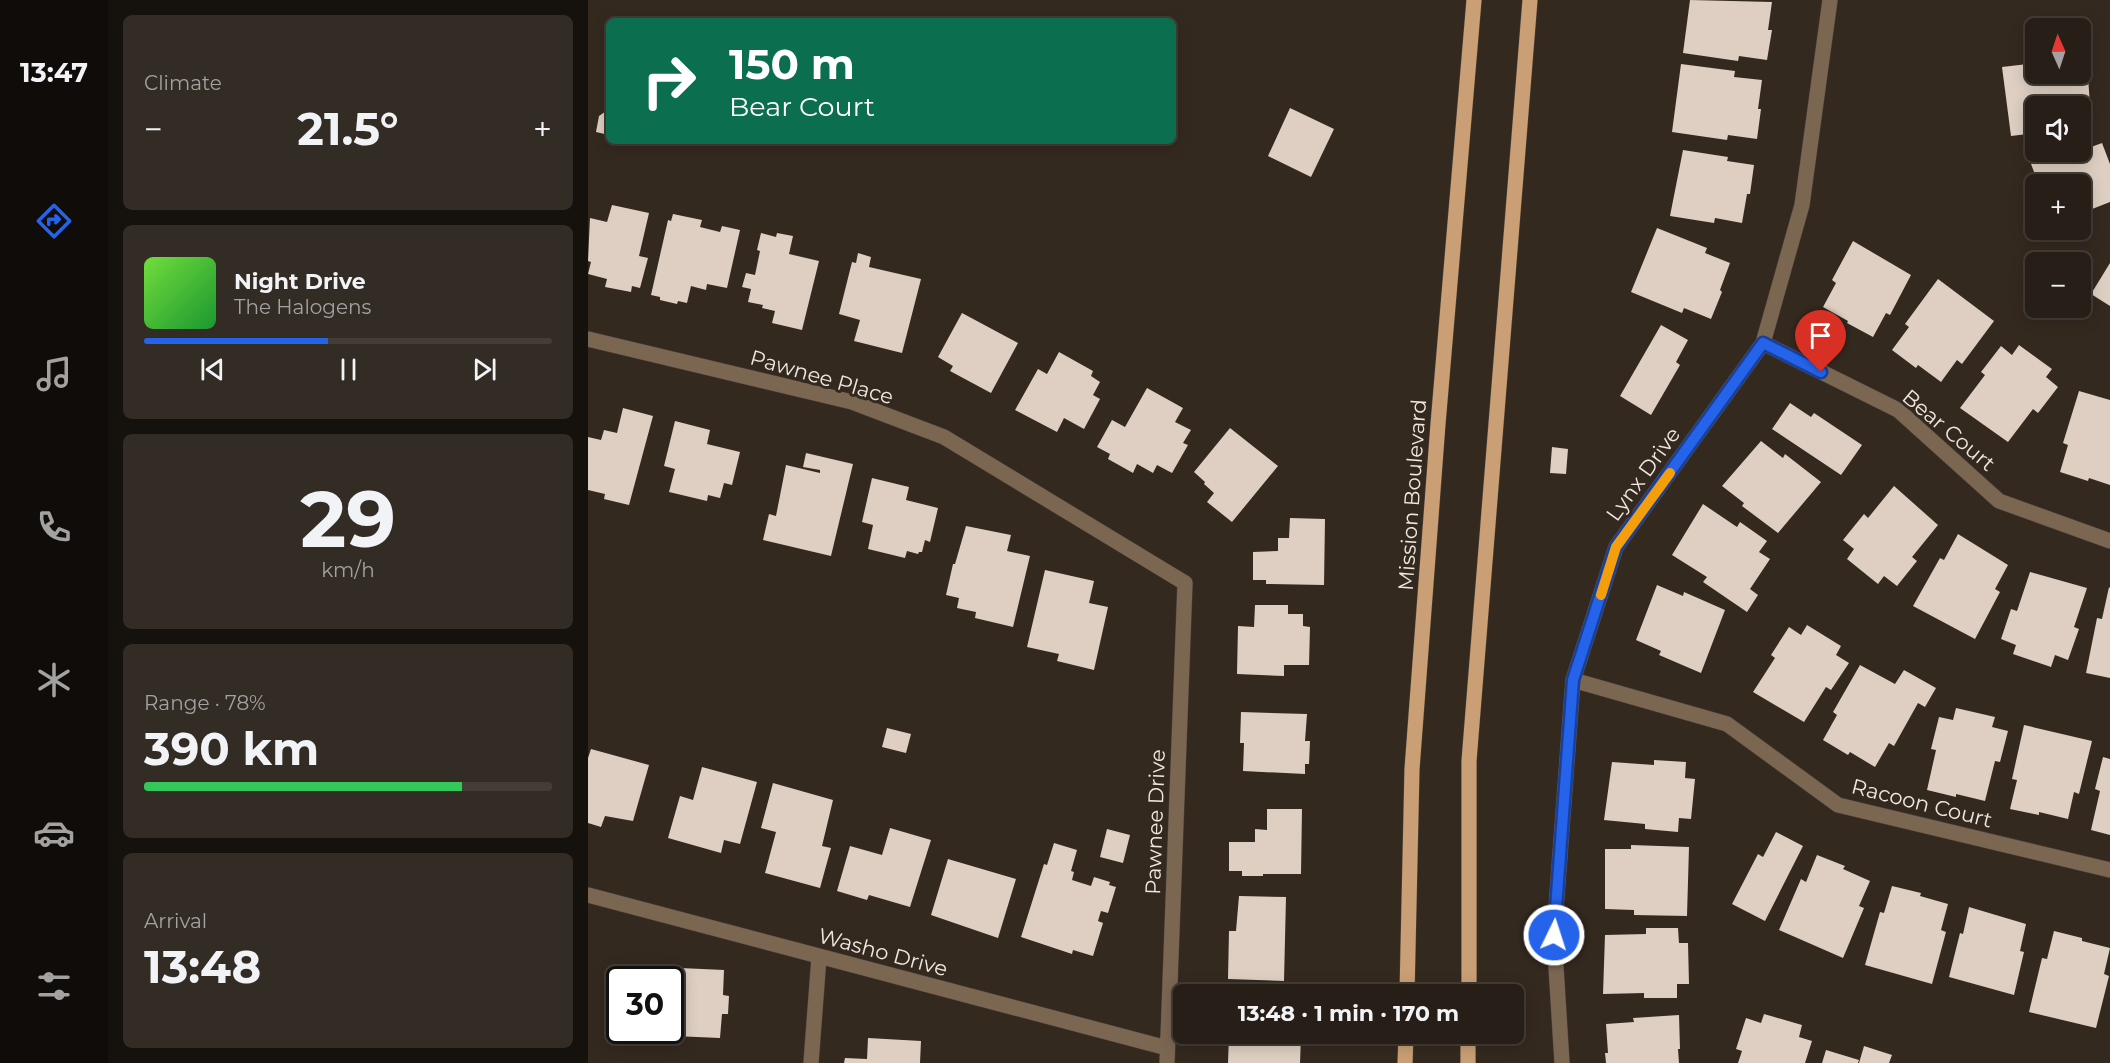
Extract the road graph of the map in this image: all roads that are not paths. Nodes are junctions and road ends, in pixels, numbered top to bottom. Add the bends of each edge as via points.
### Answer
1 (1474, 0) edge
2 (1530, 0) edge
3 (1830, 0) edge
4 (588, 339) edge
5 (1763, 343) junction
6 (2110, 541) edge
7 (1185, 582) joint
8 (1573, 680) junction
9 (2110, 870) edge
10 (588, 895) edge
11 (819, 957) junction
12 (1407, 984) edge
13 (1468, 984) edge
14 (1406, 1044) edge
15 (1468, 1044) edge
16 (1167, 1056) edge
17 (811, 1063) edge
18 (1405, 1063) edge
19 (1468, 1063) edge
20 (1562, 1063) edge

1 - 12 main road, Mission Boulevard via 1412,768
2 - 13 main road via 1469,761
3 - 5 street, Lynx Drive via 1803,205
4 - 7 street, Pawnee Place via 852,402 944,437
5 - 6 street, Bear Court via 1898,410 1999,501
5 - 8 street, Lynx Drive via 1616,547
7 - 16 street, Pawnee Drive
8 - 9 street, Racoon Court via 1727,724 1838,805
8 - 20 street, Lynx Drive via 1554,935
10 - 11 street, Washo Drive
11 - 16 street, Washo Drive
11 - 17 street
14 - 18 main road
15 - 19 main road

